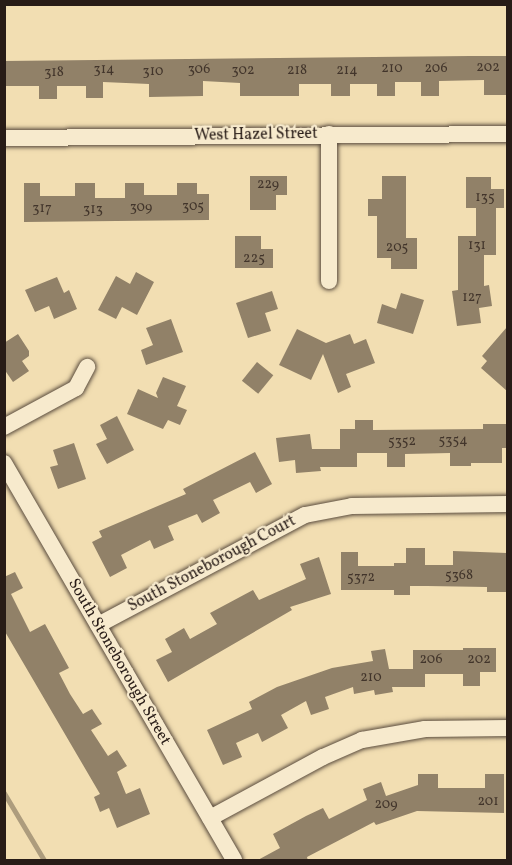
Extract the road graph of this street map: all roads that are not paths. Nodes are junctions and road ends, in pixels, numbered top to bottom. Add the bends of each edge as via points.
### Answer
1 (329, 134) junction
2 (507, 134) edge
3 (4, 138) edge
4 (329, 281) dead end
5 (87, 367) dead end
6 (4, 427) edge
7 (4, 463) edge
8 (507, 504) edge
9 (98, 626) junction
10 (507, 728) edge
11 (210, 818) junction
12 (234, 861) edge

1 - 2 street, West Hazel Street
1 - 3 street, West Hazel Street
1 - 4 street
5 - 6 street via 76,388
7 - 9 street, South Stoneborough Street
8 - 9 street, South Stoneborough Court via 352,506 305,515
9 - 11 street, South Stoneborough Street
10 - 11 street via 425,729 362,740
11 - 12 street, South Stoneborough Street

